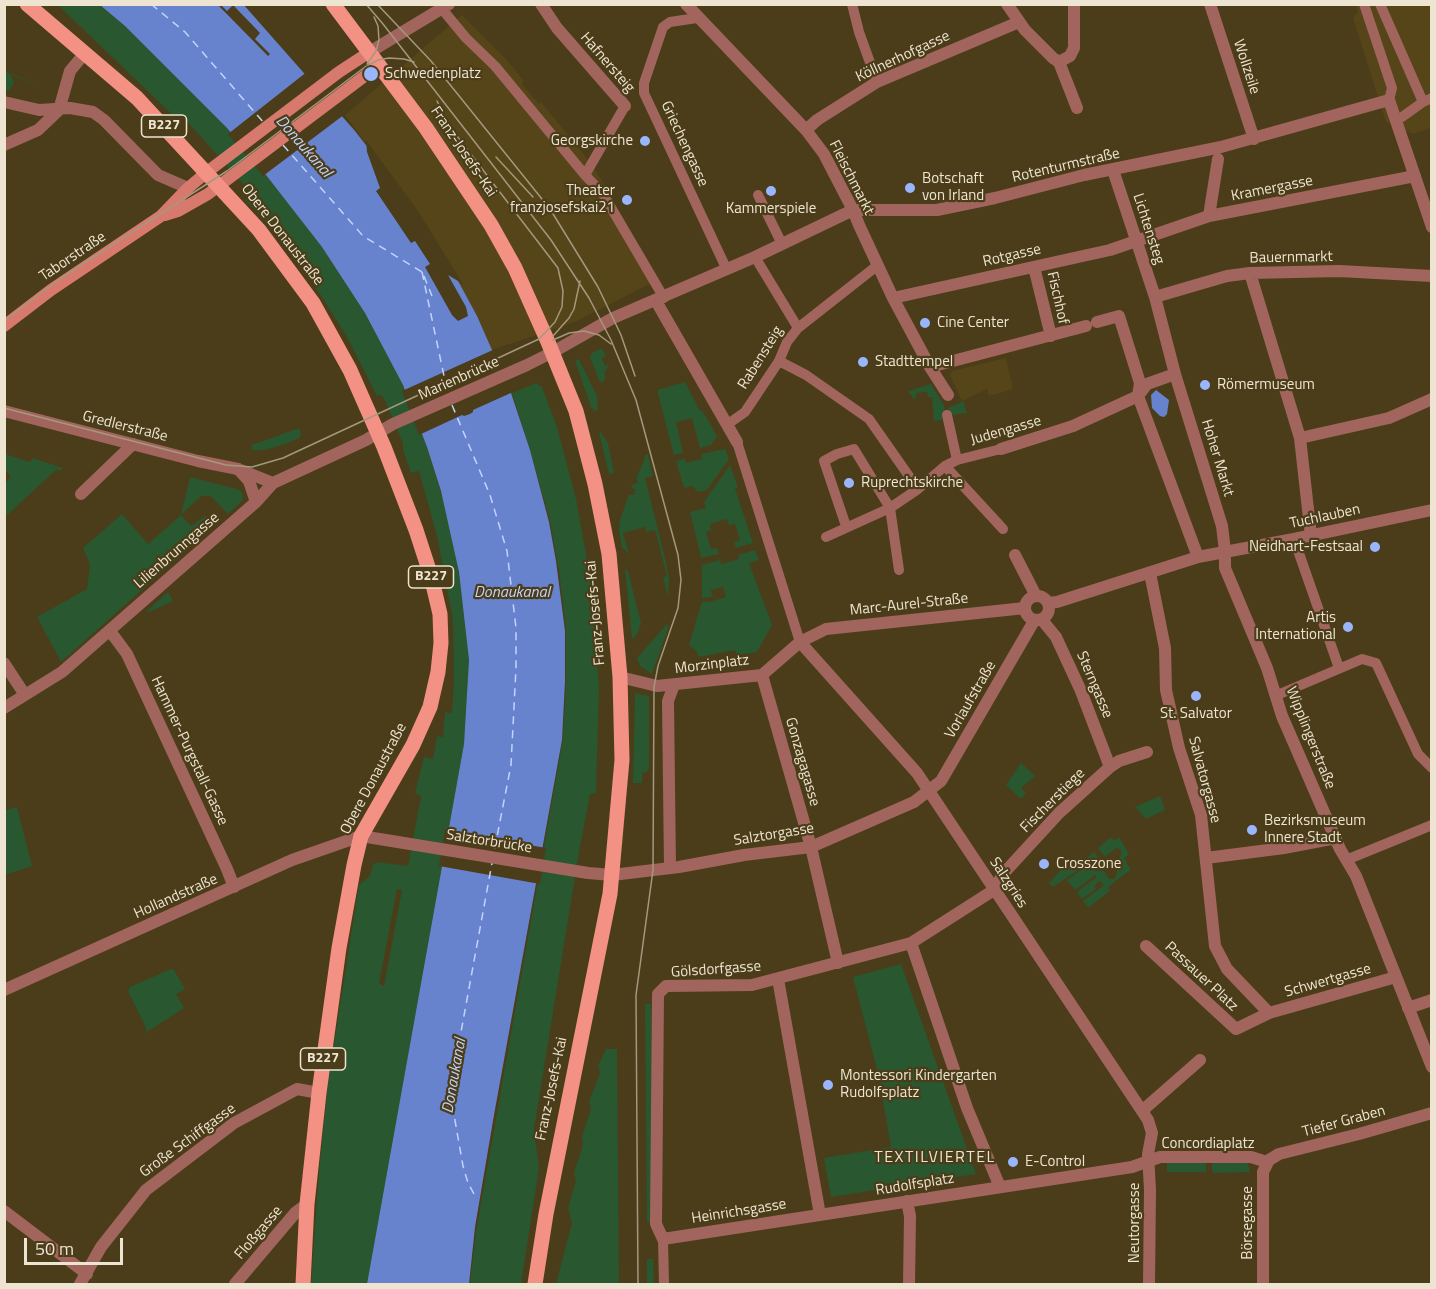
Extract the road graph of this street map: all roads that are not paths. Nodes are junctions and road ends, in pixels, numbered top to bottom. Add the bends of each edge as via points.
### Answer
1 (27, 4) edge
2 (541, 4) edge
3 (686, 4) edge
4 (852, 4) edge
5 (1007, 4) edge
6 (1210, 4) edge
7 (1364, 4) edge
8 (1380, 4) edge
9 (335, 6) edge
10 (443, 6) edge
11 (1075, 6) edge
12 (697, 18) junction
13 (1019, 22) junction
14 (86, 53) junction
15 (368, 53) junction
16 (1059, 62) junction
17 (378, 66) junction
18 (877, 82) junction
19 (1389, 100) junction
20 (1427, 100) edge
21 (4, 102) edge
22 (625, 106) joint
23 (1077, 108) dead end
24 (59, 110) junction
25 (1402, 117) dead end
26 (806, 130) junction
27 (1254, 139) junction
28 (4, 145) edge
29 (1218, 159) dead end
30 (1113, 170) junction
31 (207, 172) junction
32 (585, 175) junction
33 (1415, 177) junction
34 (226, 181) junction
35 (188, 188) junction
36 (758, 195) dead end
37 (853, 210) junction
38 (161, 216) junction
39 (1209, 216) junction
40 (1431, 227) edge
41 (1137, 241) junction
42 (782, 244) junction
43 (755, 257) junction
44 (878, 265) junction
45 (1034, 267) junction
46 (727, 270) junction
47 (1250, 273) junction
48 (1431, 276) edge
49 (1155, 297) junction
50 (894, 298) junction
51 (660, 300) junction
52 (4, 326) edge
53 (798, 328) junction
54 (1051, 336) junction
55 (553, 352) junction
56 (779, 361) junction
57 (930, 368) junction
58 (1175, 374) junction
59 (948, 395) dead end
60 (1138, 396) junction
61 (1431, 399) edge
62 (4, 411) edge
63 (947, 415) dead end
64 (728, 424) junction
65 (377, 432) junction
66 (1300, 438) junction
67 (737, 442) joint
68 (133, 444) junction
69 (1001, 449) joint
70 (957, 460) junction
71 (945, 466) junction
72 (238, 469) junction
73 (273, 483) junction
74 (918, 489) junction
75 (81, 494) dead end
76 (256, 502) junction
77 (890, 508) junction
78 (1431, 510) edge
79 (846, 526) junction
80 (1003, 528) dead end
81 (1311, 536) junction
82 (825, 537) dead end
83 (1293, 539) junction
84 (1225, 551) junction
85 (1015, 555) dead end
86 (1198, 557) junction
87 (899, 570) dead end
88 (1150, 573) junction
89 (1036, 596) junction
90 (1048, 603) junction
91 (1024, 609) junction
92 (1038, 620) junction
93 (110, 631) junction
94 (800, 642) junction
95 (4, 663) edge
96 (1339, 668) junction
97 (762, 675) junction
98 (620, 677) junction
99 (674, 685) junction
100 (26, 695) junction
101 (1275, 696) junction
102 (4, 708) edge
103 (1148, 752) dead end
104 (1110, 766) junction
105 (1431, 768) edge
106 (929, 791) junction
107 (1431, 825) edge
108 (361, 836) junction
109 (1336, 838) junction
110 (811, 847) junction
111 (1206, 858) junction
112 (1346, 860) junction
113 (670, 868) junction
114 (612, 875) junction
115 (234, 887) junction
116 (994, 890) junction
117 (911, 943) junction
118 (1146, 946) dead end
119 (838, 963) junction
120 (1396, 977) junction
121 (778, 979) junction
122 (4, 990) edge
123 (1431, 1000) edge
124 (1408, 1008) junction
125 (1269, 1013) junction
126 (1200, 1060) dead end
127 (1431, 1067) edge
128 (319, 1093) junction
129 (1143, 1110) junction
130 (1431, 1113) edge
131 (1149, 1161) junction
132 (1267, 1162) junction
133 (1000, 1187) junction
134 (907, 1201) junction
135 (307, 1204) junction
136 (820, 1215) junction
137 (7, 1218) edge
138 (663, 1239) junction
139 (87, 1274) junction
140 (80, 1284) edge
141 (236, 1284) edge
142 (303, 1284) edge
143 (535, 1284) edge
144 (664, 1284) edge
145 (909, 1284) edge
146 (1149, 1284) edge
147 (1263, 1284) edge

1 - 14 main road, B227
2 - 22 street, Hafnersteig
3 - 12 street, Fleischmarkt
4 - 18 street
5 - 13 street
6 - 27 street, Wollzeile
7 - 19 street via 1392,88
8 - 20 street
9 - 15 main road, Franz-Josefs-Kai
10 - 15 street
10 - 32 street
11 - 16 street via 1074,48 1070,56
12 - 26 street, Fleischmarkt
12 - 46 street, Griechengasse via 670,22 663,27 644,93
13 - 16 street
13 - 18 street, Köllnerhofgasse
14 - 24 street via 70,71
14 - 31 main road, B227 via 137,98
15 - 17 main road, Franz-Josefs-Kai
15 - 31 main road, Taborstraße
16 - 23 street
17 - 34 main road, Taborstraße
17 - 55 main road, Franz-Josefs-Kai via 426,128 491,225
18 - 26 street, Köllnerhofgasse
19 - 27 street, Rotenturmstraße
19 - 33 street
20 - 25 street
21 - 24 street
22 - 32 street, Hafnersteig
24 - 28 street via 38,130
24 - 35 street via 93,112 158,175
26 - 37 street, Fleischmarkt via 824,154
27 - 30 street, Rotenturmstraße
29 - 39 street
30 - 37 street, Rotenturmstraße via 937,210
30 - 41 street, Lichtensteg
31 - 34 main road, Obere Donaustraße / B227
31 - 35 main road, Taborstraße
32 - 51 street via 603,194
33 - 39 street, Kramergasse
33 - 40 street
34 - 38 main road, Taborstraße via 192,203
34 - 65 main road, Obere Donaustraße / B227 via 313,303 350,370
35 - 38 main road, Taborstraße
36 - 42 street
37 - 42 street, Rotenturmstraße
37 - 44 street, Fleischmarkt
38 - 52 main road, Taborstraße
39 - 41 street, Kramergasse
41 - 45 street, Rotgasse
41 - 49 street, Lichtensteg
42 - 43 street, Rotenturmstraße
43 - 46 street, Rotenturmstraße
43 - 53 street
44 - 50 street, Fleischmarkt
44 - 53 street, Rabensteig
45 - 50 street, Rotgasse
45 - 54 street, Fischhof
46 - 51 street, Rotenturmstraße
47 - 48 street, Bauernmarkt via 1339,271
47 - 49 street, Bauernmarkt
47 - 66 street
49 - 58 street, Hoher Markt
50 - 57 street, Fleischmarkt
51 - 55 street, Rotenturmstraße via 613,318
51 - 64 street
53 - 56 street, Rabensteig
54 - 57 street
54 - 60 street via 1119,316 1140,383
55 - 65 street, Marienbrücke
55 - 98 main road, Franz-Josefs-Kai via 576,411 595,484 609,554
56 - 64 street, Rabensteig via 745,412
56 - 74 street via 869,419
57 - 59 street, Fleischmarkt
58 - 60 street via 1147,384
58 - 84 street, Hoher Markt via 1222,526
60 - 69 street, Judengasse via 1073,426
60 - 86 street
61 - 66 street via 1389,418
62 - 68 street, Gredlerstraße
63 - 70 street
64 - 67 street
65 - 73 street, Lilienbrunngasse
65 - 108 main road, Obere Donaustraße / B227 via 431,576 440,614 441,643 438,672 422,728
66 - 81 street
67 - 94 street
68 - 72 street, Gredlerstraße
68 - 75 street
69 - 70 street, Judengasse
70 - 71 street, Judengasse
71 - 74 street, Judengasse
71 - 80 street
72 - 73 street, Gredlerstraße
72 - 76 street via 249,481
73 - 76 street, Lilienbrunngasse
74 - 77 street, Judengasse
76 - 93 street, Lilienbrunngasse
77 - 79 street, Judengasse
77 - 79 street via 854,449 837,454 824,461
77 - 87 street
78 - 81 street, Tuchlauben
79 - 82 street, Judengasse
81 - 83 street, Tuchlauben
83 - 84 street, Tuchlauben
83 - 96 street
84 - 86 street
84 - 101 street, Wipplingerstraße via 1225,568
85 - 89 street
86 - 88 street
88 - 90 street
88 - 111 street, Salvatorgasse via 1165,648 1166,690 1179,748 1202,815
89 - 90 street
89 - 91 street via 1028,600
90 - 92 street via 1048,614
91 - 92 street via 1028,616
91 - 94 street, Marc-Aurel-Straße via 826,629
92 - 104 street, Sterngasse via 1056,637
92 - 106 street, Vorlaufstraße via 941,781
93 - 100 street, Lilienbrunngasse via 62,672
93 - 115 street, Hammer-Purgstall-Gasse via 127,654
94 - 97 street, Morzinplatz
94 - 106 street, Salzgries
95 - 100 street
96 - 101 street
96 - 105 street via 1362,658 1376,663 1418,754
97 - 99 street, Morzinplatz
97 - 110 street, Gonzagagasse
98 - 99 street, Morzinplatz via 657,686
98 - 114 main road, Franz-Josefs-Kai via 622,760
99 - 113 street via 668,701
100 - 102 street, Lilienbrunngasse
101 - 109 street, Wipplingerstraße
103 - 104 street, Fischerstiege
104 - 116 street, Fischerstiege via 1059,813 1003,874
106 - 110 street, Salztorgasse via 914,802
106 - 116 street, Salzgries
107 - 112 street
108 - 114 street, Salztorbrücke
108 - 115 street, Hollandstraße via 292,860
108 - 128 main road, Obere Donaustraße / B227 via 339,948
109 - 111 street
109 - 112 street, Wipplingerstraße
110 - 113 street, Salztorgasse
110 - 119 street, Gonzagagasse
111 - 125 street, Salvatorgasse via 1217,954
112 - 120 street, Wipplingerstraße
113 - 114 street, Salztorgasse
114 - 143 main road, Franz-Josefs-Kai
115 - 122 street, Hollandstraße
116 - 117 street
116 - 129 street, Salzgries
117 - 119 street
117 - 133 street via 967,1108
118 - 125 street, Passauer Platz via 1236,1029
119 - 121 street
120 - 124 street, Wipplingerstraße
120 - 125 street, Schwertgasse
121 - 136 street
121 - 138 street, Gölsdorfgasse via 752,985 666,986 658,994 656,1224
123 - 124 street
124 - 127 street, Wipplingerstraße
126 - 129 street
128 - 135 main road, Obere Donaustraße / B227
128 - 139 street, Große Schiffgasse via 297,1089 234,1123 146,1190 101,1248
129 - 131 street, Salzgries via 1151,1128
130 - 132 street, Tiefer Graben via 1275,1155
131 - 132 street, Concordiaplatz via 1168,1157 1242,1157
131 - 133 street
131 - 146 street, Neutorgasse
132 - 147 street, Börsegasse via 1263,1177
133 - 134 street, Rudolfsplatz
134 - 136 street, Rudolfsplatz
134 - 145 street
135 - 141 street, Floßgasse
135 - 142 main road, Obere Donaustraße / B227
136 - 138 street, Heinrichsgasse
137 - 139 street
138 - 144 street
139 - 140 street, Große Schiffgasse

